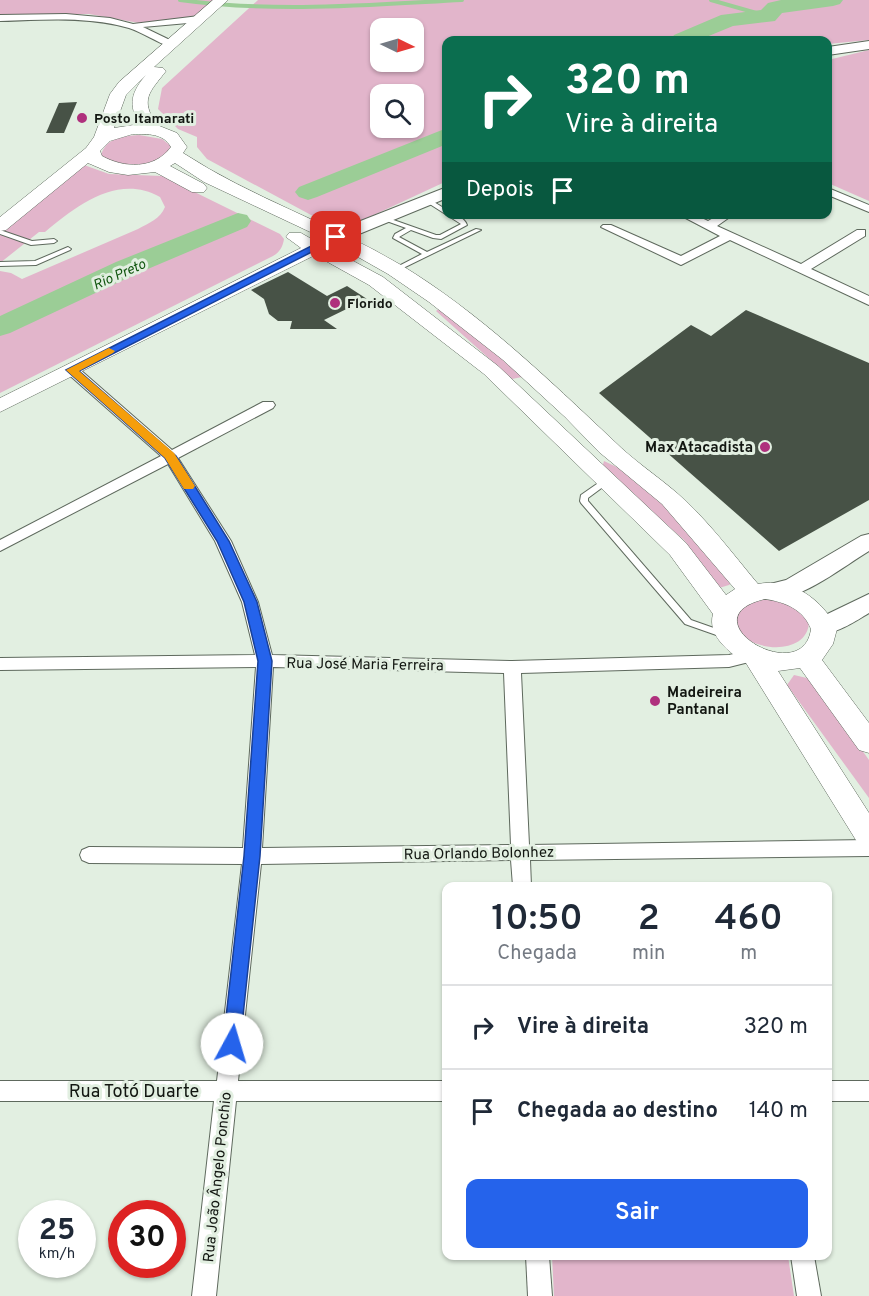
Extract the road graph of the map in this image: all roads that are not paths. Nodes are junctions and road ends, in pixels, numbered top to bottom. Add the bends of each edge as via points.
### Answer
1 (236, 0) edge
2 (212, 11) edge
3 (0, 18) edge
4 (128, 25) junction
5 (171, 44) junction
6 (869, 45) edge
7 (832, 50) edge
8 (151, 129) junction
9 (97, 145) junction
10 (175, 155) junction
11 (156, 166) junction
12 (832, 192) edge
13 (442, 194) edge
14 (427, 200) junction
15 (869, 208) edge
16 (442, 210) edge
17 (383, 218) junction
18 (458, 219) edge
19 (693, 219) edge
20 (720, 219) edge
21 (0, 226) edge
22 (708, 226) junction
23 (607, 227) dead end
24 (409, 229) junction
25 (478, 230) dead end
26 (0, 232) edge
27 (861, 233) dead end
28 (729, 236) junction
29 (336, 237) junction
30 (54, 241) dead end
31 (316, 247) junction
32 (68, 249) dead end
33 (426, 254) junction
34 (0, 264) edge
35 (395, 270) junction
36 (802, 270) junction
37 (436, 298) junction
38 (869, 300) edge
39 (414, 309) junction
40 (72, 370) junction
41 (502, 381) junction
42 (557, 400) junction
43 (268, 405) dead end
44 (0, 406) edge
45 (557, 434) junction
46 (607, 447) junction
47 (170, 456) junction
48 (607, 481) junction
49 (869, 541) edge
50 (0, 546) edge
51 (761, 592) junction
52 (869, 602) edge
53 (823, 626) junction
54 (738, 645) junction
55 (806, 658) junction
56 (265, 661) junction
57 (0, 664) edge
58 (512, 667) junction
59 (869, 743) edge
60 (869, 837) edge
61 (869, 848) edge
62 (520, 853) junction
63 (88, 855) dead end
64 (252, 856) junction
65 (522, 882) edge
66 (0, 1091) edge
67 (226, 1091) junction
68 (442, 1091) edge
69 (832, 1091) edge
70 (869, 1091) edge
71 (538, 1260) edge
72 (804, 1260) edge
73 (204, 1296) edge
74 (540, 1296) edge
75 (809, 1296) edge

1 - 2 main road
2 - 4 street via 170,23
2 - 5 main road
2 - 8 main road via 146,82 137,107
3 - 4 street via 83,17
4 - 5 street
5 - 9 main road via 118,94
6 - 7 main road
8 - 9 main road via 124,131
8 - 10 main road via 176,139 179,147
9 - 11 main road via 94,159 104,166 120,170
9 - 21 main road
10 - 11 main road
10 - 29 main road via 210,178
11 - 31 main road
12 - 15 street
13 - 14 main road
14 - 16 lane
14 - 17 main road
17 - 24 lane
17 - 29 main road
18 - 24 lane via 464,225 441,237
19 - 22 street
20 - 22 street
22 - 28 street
23 - 28 street via 681,261
24 - 33 lane via 396,238
25 - 33 lane
26 - 30 lane via 31,243
27 - 36 street
28 - 36 street
29 - 31 main road
29 - 35 main road
31 - 39 main road
31 - 40 main road
32 - 34 lane via 36,263
33 - 35 lane
35 - 37 main road
36 - 38 street
37 - 39 main road
37 - 42 main road via 510,356
39 - 41 main road
40 - 44 main road
40 - 47 street, Rua João Ângelo Ponchio
41 - 42 main road via 529,387
41 - 45 main road
42 - 46 main road
43 - 47 street
45 - 46 main road via 588,449
45 - 48 main road
46 - 51 main road via 670,499
47 - 50 street
47 - 56 street, Rua João Ângelo Ponchio via 223,541 250,602
48 - 54 main road via 678,549
48 - 54 lane via 584,497 584,501 688,622
49 - 51 main road via 793,587
51 - 53 main road via 787,595 807,604
51 - 54 main road via 735,599
52 - 53 main road
53 - 55 main road via 820,646
54 - 55 main road via 779,663
54 - 58 street, Rua José Maria Ferreira
54 - 60 main road
55 - 59 main road
56 - 57 street, Rua José Maria Ferreira
56 - 58 street, Rua José Maria Ferreira
56 - 64 street, Rua João Ângelo Ponchio
58 - 62 street
61 - 62 street, Rua Orlando Bolonhez
62 - 64 street, Rua Orlando Bolonhez
62 - 65 street
63 - 64 street, Rua Orlando Bolonhez
64 - 67 street, Rua João Ângelo Ponchio
66 - 67 street, Rua Totó Duarte
67 - 68 street, Rua Totó Duarte
67 - 73 street, Rua João Ângelo Ponchio
69 - 70 street
71 - 74 street
72 - 75 street

